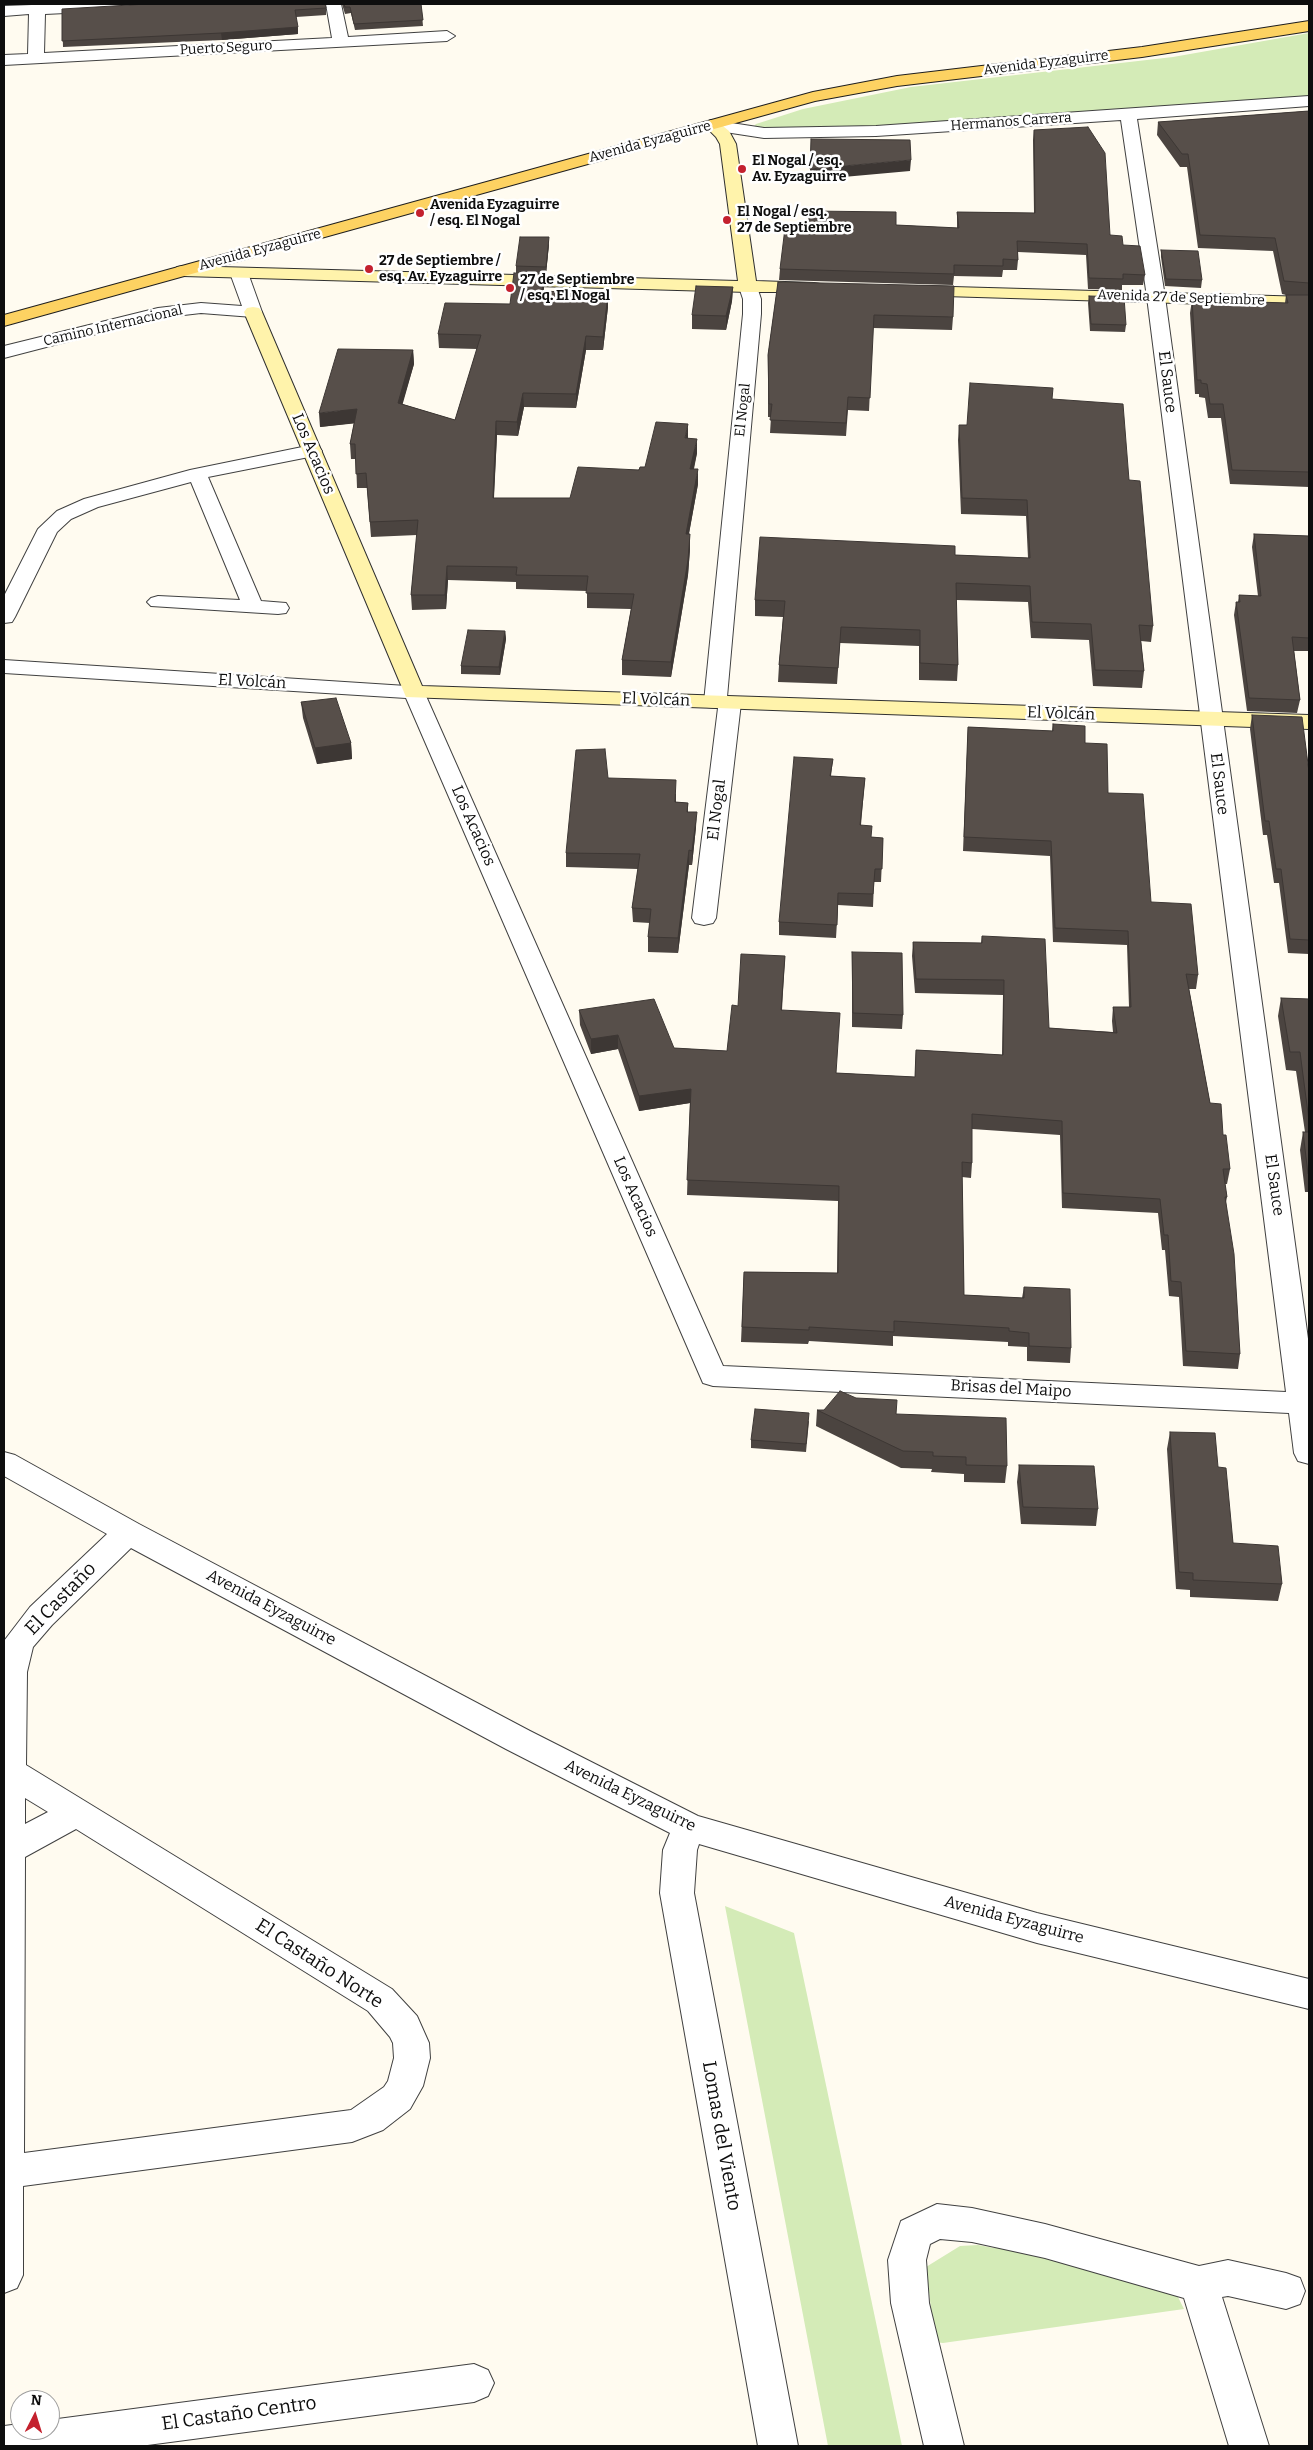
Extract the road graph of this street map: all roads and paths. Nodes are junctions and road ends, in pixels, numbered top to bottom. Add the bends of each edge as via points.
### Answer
1 (148, 4) edge
2 (333, 4) edge
3 (91, 5) edge
4 (38, 9) junction
5 (4, 11) edge
6 (1309, 26) edge
7 (447, 36) dead end
8 (340, 42) junction
9 (36, 58) junction
10 (4, 60) edge
11 (1309, 101) edge
12 (1128, 115) junction
13 (712, 125) junction
14 (183, 271) junction
15 (239, 273) junction
16 (748, 287) junction
17 (828, 289) edge
18 (897, 290) edge
19 (1156, 298) junction
20 (1309, 302) edge
21 (253, 312) junction
22 (4, 322) edge
23 (4, 352) edge
24 (312, 451) junction
25 (197, 474) junction
26 (158, 602) dead end
27 (253, 606) junction
28 (278, 608) dead end
29 (4, 617) edge
30 (4, 667) edge
31 (414, 692) junction
32 (722, 702) junction
33 (1211, 719) junction
34 (1309, 722) edge
35 (704, 918) dead end
36 (713, 1376) joint
37 (1307, 1403) edge
38 (1309, 1453) edge
39 (4, 1463) edge
40 (128, 1532) junction
41 (10, 1772) junction
42 (76, 1813) junction
43 (689, 1827) junction
44 (9, 1849) junction
45 (1309, 1994) edge
46 (6, 2172) junction
47 (4, 2275) edge
48 (1199, 2284) junction
49 (1286, 2291) dead end
50 (474, 2383) dead end
51 (4, 2445) edge
52 (778, 2446) edge
53 (944, 2446) edge
54 (1249, 2446) edge

1 - 3 street
2 - 8 street
3 - 4 street
4 - 5 street
4 - 9 street
6 - 13 main road, Avenida Eyzaguirre via 1167,49 870,85
7 - 8 street, Puerto Seguro
8 - 9 street, Puerto Seguro
9 - 10 street, Puerto Seguro
11 - 12 street, Hermanos Carrera
12 - 13 street, Hermanos Carrera via 776,133
12 - 19 street, El Sauce
13 - 14 main road, Avenida Eyzaguirre
13 - 16 street, El Nogal via 724,134 728,144
14 - 15 street
14 - 22 main road, Avenida Eyzaguirre
15 - 16 street
15 - 21 street, Los Acacios
16 - 17 street
16 - 32 street, El Nogal via 752,314
18 - 19 street, Avenida 27 de Septiembre
19 - 20 street, Avenida 27 de Septiembre
19 - 33 street, El Sauce
21 - 23 street, Camino Internacional via 201,308 158,313
21 - 24 street, Los Acacios
24 - 25 street
24 - 31 street, Los Acacios
25 - 27 street
25 - 29 street via 76,508 54,521
26 - 27 street
27 - 28 street
30 - 31 street, El Volcán
31 - 32 street, El Volcán
31 - 36 street, Los Acacios
32 - 33 street, El Volcán
32 - 35 street, El Nogal
33 - 34 street, El Volcán
33 - 37 street, El Sauce
36 - 37 street, Brisas del Maipo
37 - 38 street, El Sauce
39 - 40 street, Avenida Eyzaguirre
40 - 41 street, El Castaño via 41,1616 20,1642 11,1672
40 - 43 street, Avenida Eyzaguirre via 518,1740
41 - 42 street, El Castaño Norte
41 - 44 street, El Castaño
42 - 44 street
42 - 46 street, El Castaño Norte via 380,2000 394,2013 408,2035 412,2058 410,2072 405,2086 387,2108 352,2126
43 - 45 street, Avenida Eyzaguirre via 1037,1928
43 - 52 street, Lomas del Viento via 680,1850 677,1893
44 - 46 street, El Castaño
46 - 47 street, El Castaño
48 - 49 street via 1228,2278
48 - 53 street via 972,2225 937,2221 914,2233 906,2260 910,2303
48 - 54 street
50 - 51 street, El Castaño Centro

